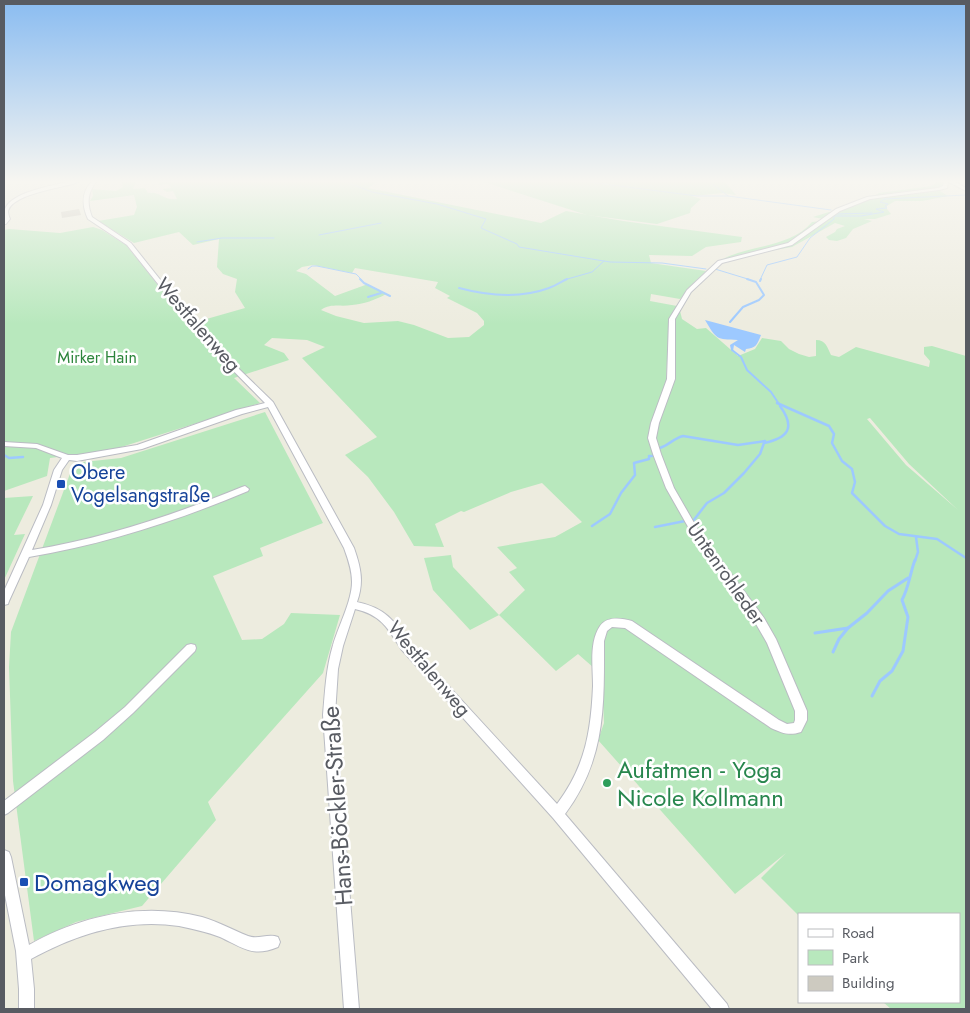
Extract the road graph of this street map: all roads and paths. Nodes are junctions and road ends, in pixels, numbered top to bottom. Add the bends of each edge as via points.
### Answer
1 (107, 229) edge
2 (812, 229) edge
3 (270, 404) junction
4 (4, 444) edge
5 (67, 457) junction
6 (245, 490) dead end
7 (25, 554) junction
8 (4, 601) edge
9 (352, 605) junction
10 (191, 648) dead end
11 (4, 809) edge
12 (556, 814) junction
13 (4, 857) edge
14 (7, 892) edge
15 (273, 942) dead end
16 (25, 955) junction
17 (26, 1009) edge
18 (351, 1009) edge
19 (722, 1009) edge

1 - 3 street, Westfalenweg via 129,244 203,336
2 - 12 street, Untenrohleder via 790,244 720,262 689,291 672,319 671,379 652,438 670,488 694,530 772,642 801,711 801,720 797,728 786,729 775,724 628,624 607,624 599,641 596,728 591,754 566,804
3 - 5 street via 139,447
3 - 9 street, Westfalenweg via 352,555 357,581
4 - 5 street via 37,446
5 - 7 street via 58,470 48,505
6 - 7 street via 128,532 71,547
7 - 8 street
9 - 12 street, Westfalenweg via 386,617 405,646
9 - 18 street, Hans-Böckler-Straße via 333,669 329,714
10 - 11 street via 99,736
12 - 19 street, Westfalenweg
13 - 14 street
14 - 16 street
15 - 16 street via 250,944 220,930 181,918 122,918 83,928
16 - 17 street

